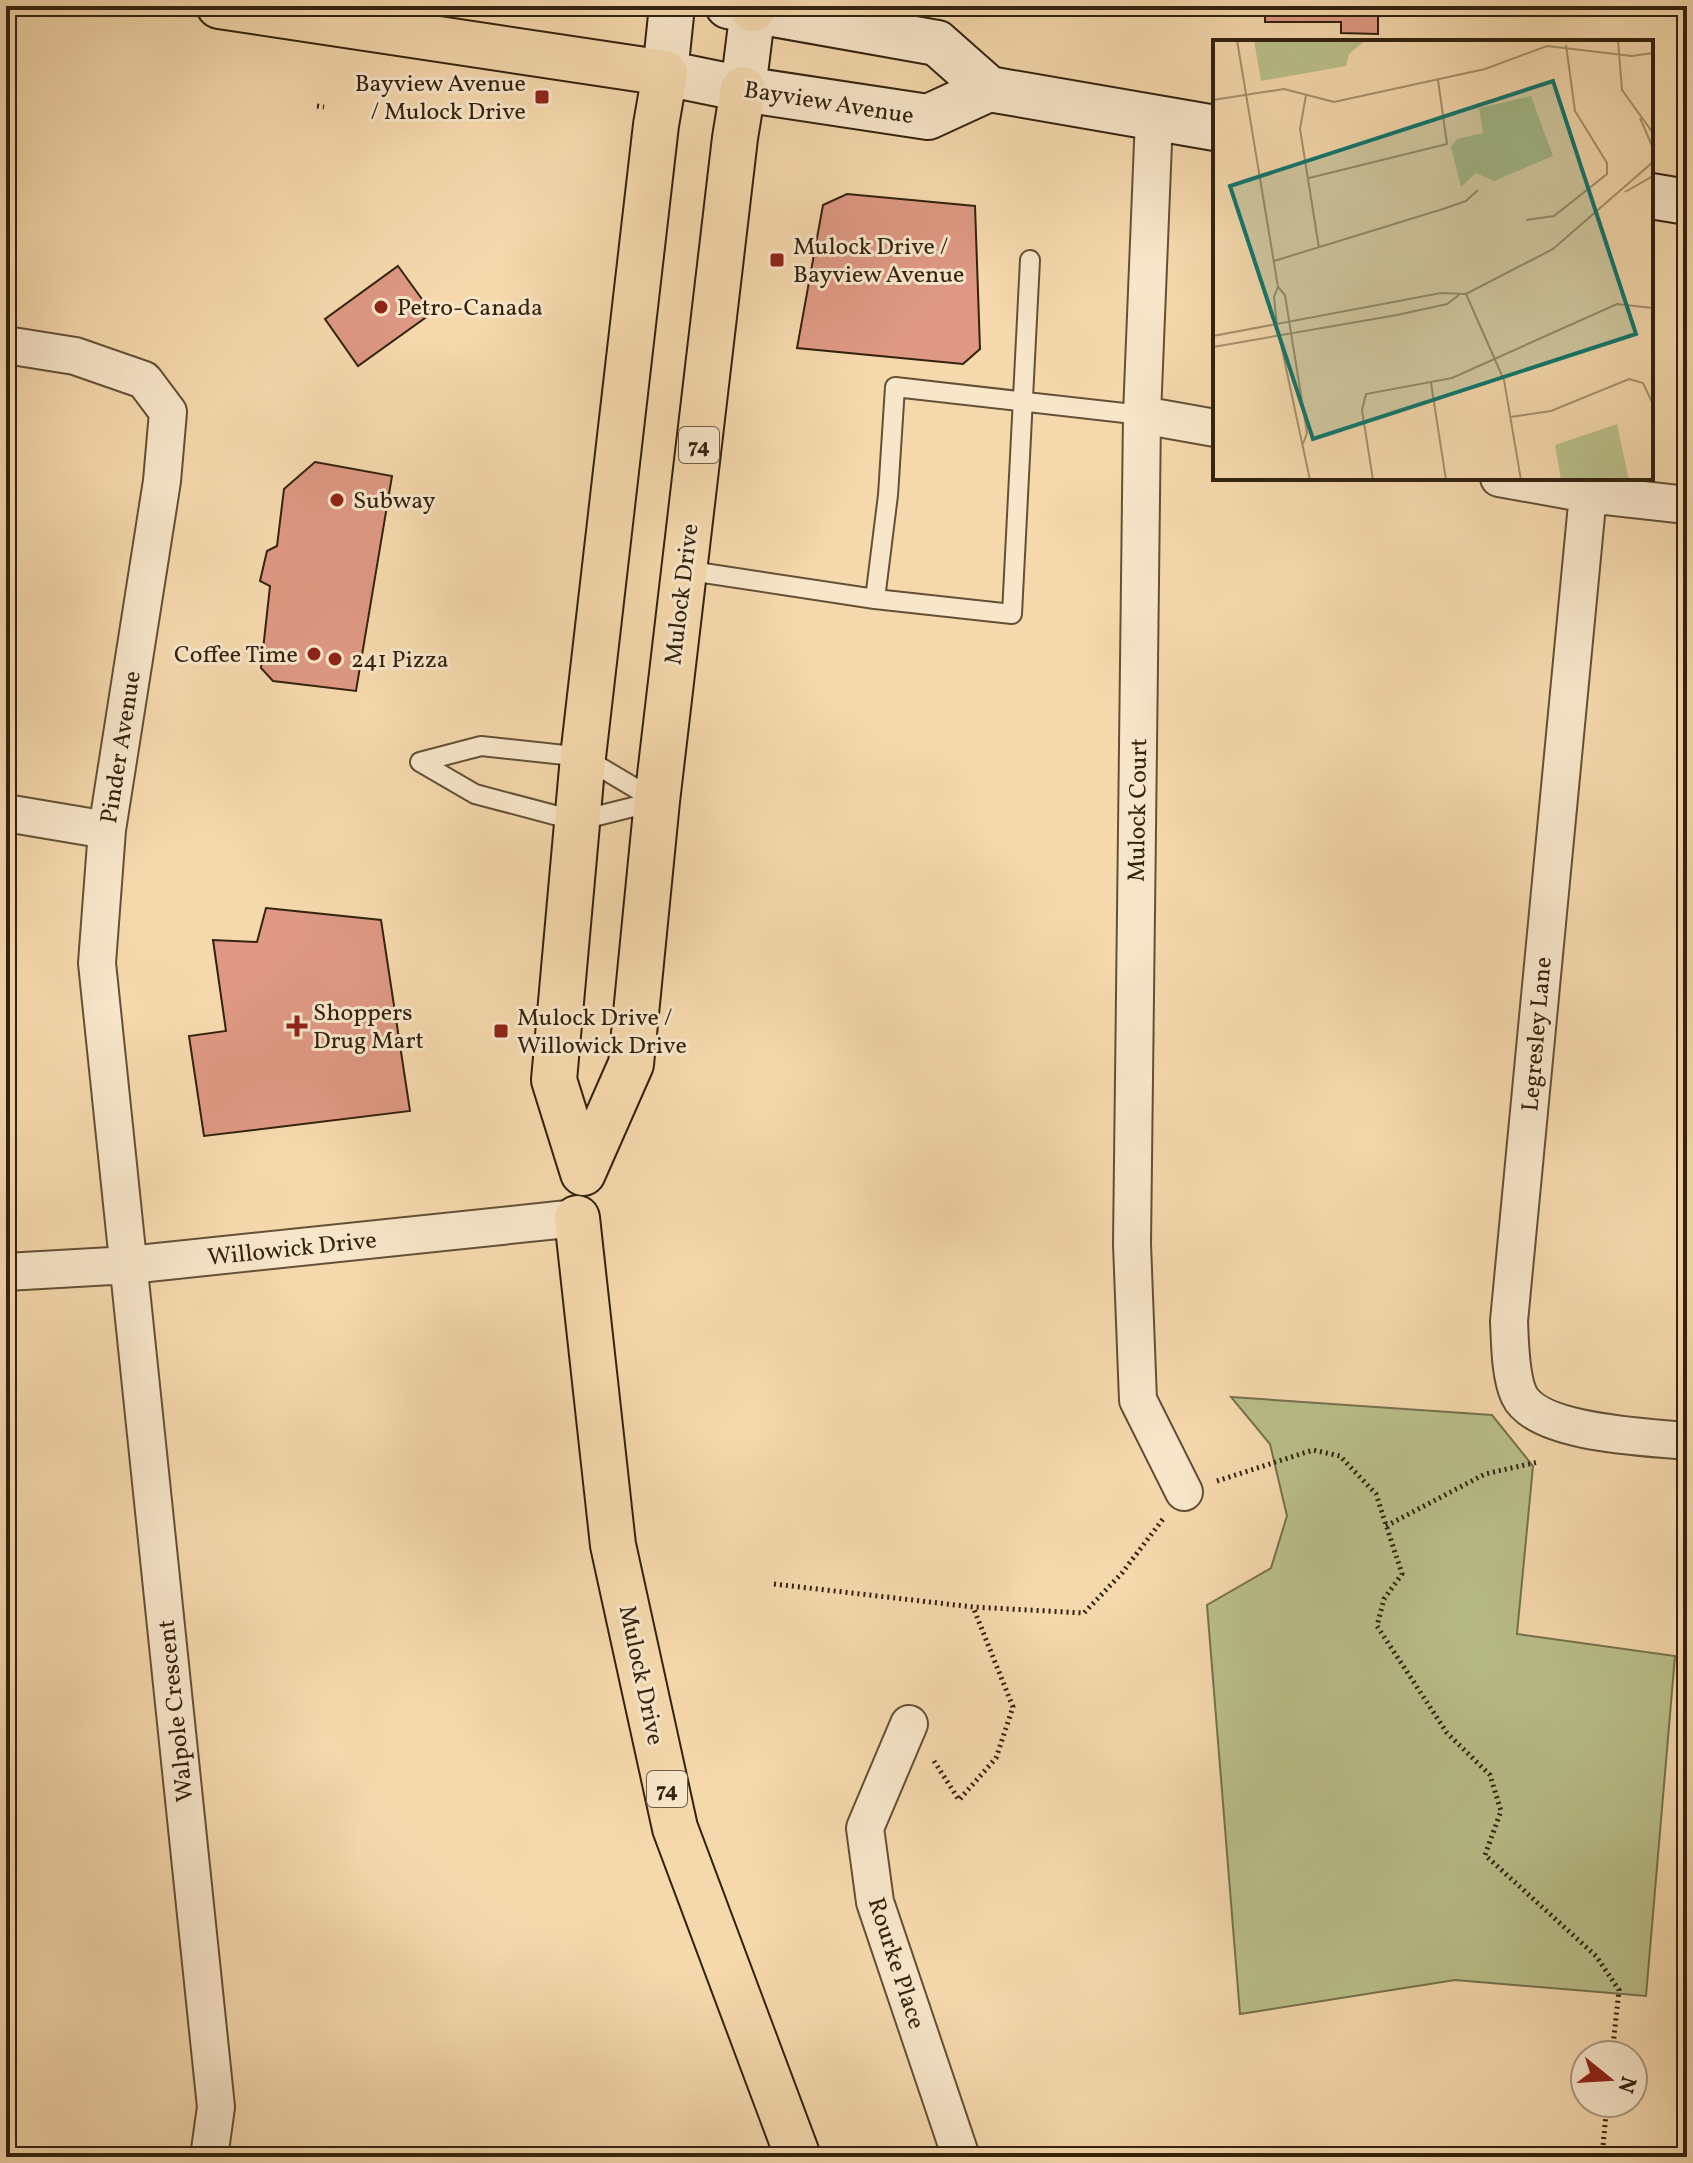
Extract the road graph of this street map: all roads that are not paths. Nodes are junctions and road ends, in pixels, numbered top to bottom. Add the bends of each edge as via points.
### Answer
1 (219, 6) edge
2 (672, 6) edge
3 (745, 7) edge
4 (665, 73) junction
5 (743, 89) junction
6 (989, 89) junction
7 (1154, 118) junction
8 (1213, 128) edge
9 (1653, 196) edge
10 (1687, 202) edge
11 (1030, 260) dead end
12 (6, 345) edge
13 (1024, 401) junction
14 (1142, 415) junction
15 (1213, 428) edge
16 (1510, 480) edge
17 (1588, 494) junction
18 (1687, 505) edge
19 (684, 570) junction
20 (875, 599) junction
21 (583, 757) junction
22 (657, 801) junction
23 (6, 813) edge
24 (577, 821) junction
25 (107, 830) junction
26 (583, 1173) junction
27 (577, 1218) junction
28 (129, 1265) junction
29 (6, 1272) edge
30 (1687, 1441) edge
31 (1184, 1492) road end
32 (909, 1724) road end
33 (209, 2157) edge
34 (798, 2157) edge
35 (961, 2157) edge

1 - 4 main road
2 - 4 main road, Mulock Drive / 74
3 - 5 main road, Mulock Drive / 74
3 - 6 main road via 937,43
4 - 5 main road, Bayview Avenue
4 - 21 main road, Mulock Drive / 74
5 - 6 main road, Bayview Avenue via 928,117
5 - 19 main road, Mulock Drive / 74
6 - 7 main road
7 - 8 main road
7 - 14 street, Mulock Court
9 - 10 main road
11 - 13 lane
12 - 25 street, Pinder Avenue via 75,356 144,380 168,412 162,481
13 - 14 lane
13 - 20 lane via 895,387
13 - 20 lane via 1012,614
14 - 15 street
14 - 31 street, Mulock Court via 1132,1244 1138,1400
16 - 17 street
17 - 18 street
17 - 30 street, Legresley Lane via 1511,1305 1511,1351 1519,1396 1536,1413 1589,1432
19 - 20 lane
19 - 22 main road, Mulock Drive / 74
21 - 22 lane
21 - 24 main road, Mulock Drive / 74
21 - 24 lane via 481,746 420,762 475,794
22 - 24 lane
22 - 26 main road, Mulock Drive / 74 via 631,1064
23 - 25 street
24 - 26 main road, Mulock Drive / 74 via 554,1080
25 - 28 street, Pinder Avenue via 97,963
26 - 27 main road, Mulock Drive / 74
27 - 28 street, Willowick Drive
27 - 34 main road, Mulock Drive / 74 via 613,1545 675,1828
28 - 29 street, Willowick Drive
28 - 33 street, Walpole Crescent via 216,2107
32 - 35 street, Rourke Place via 865,1828 875,1902

